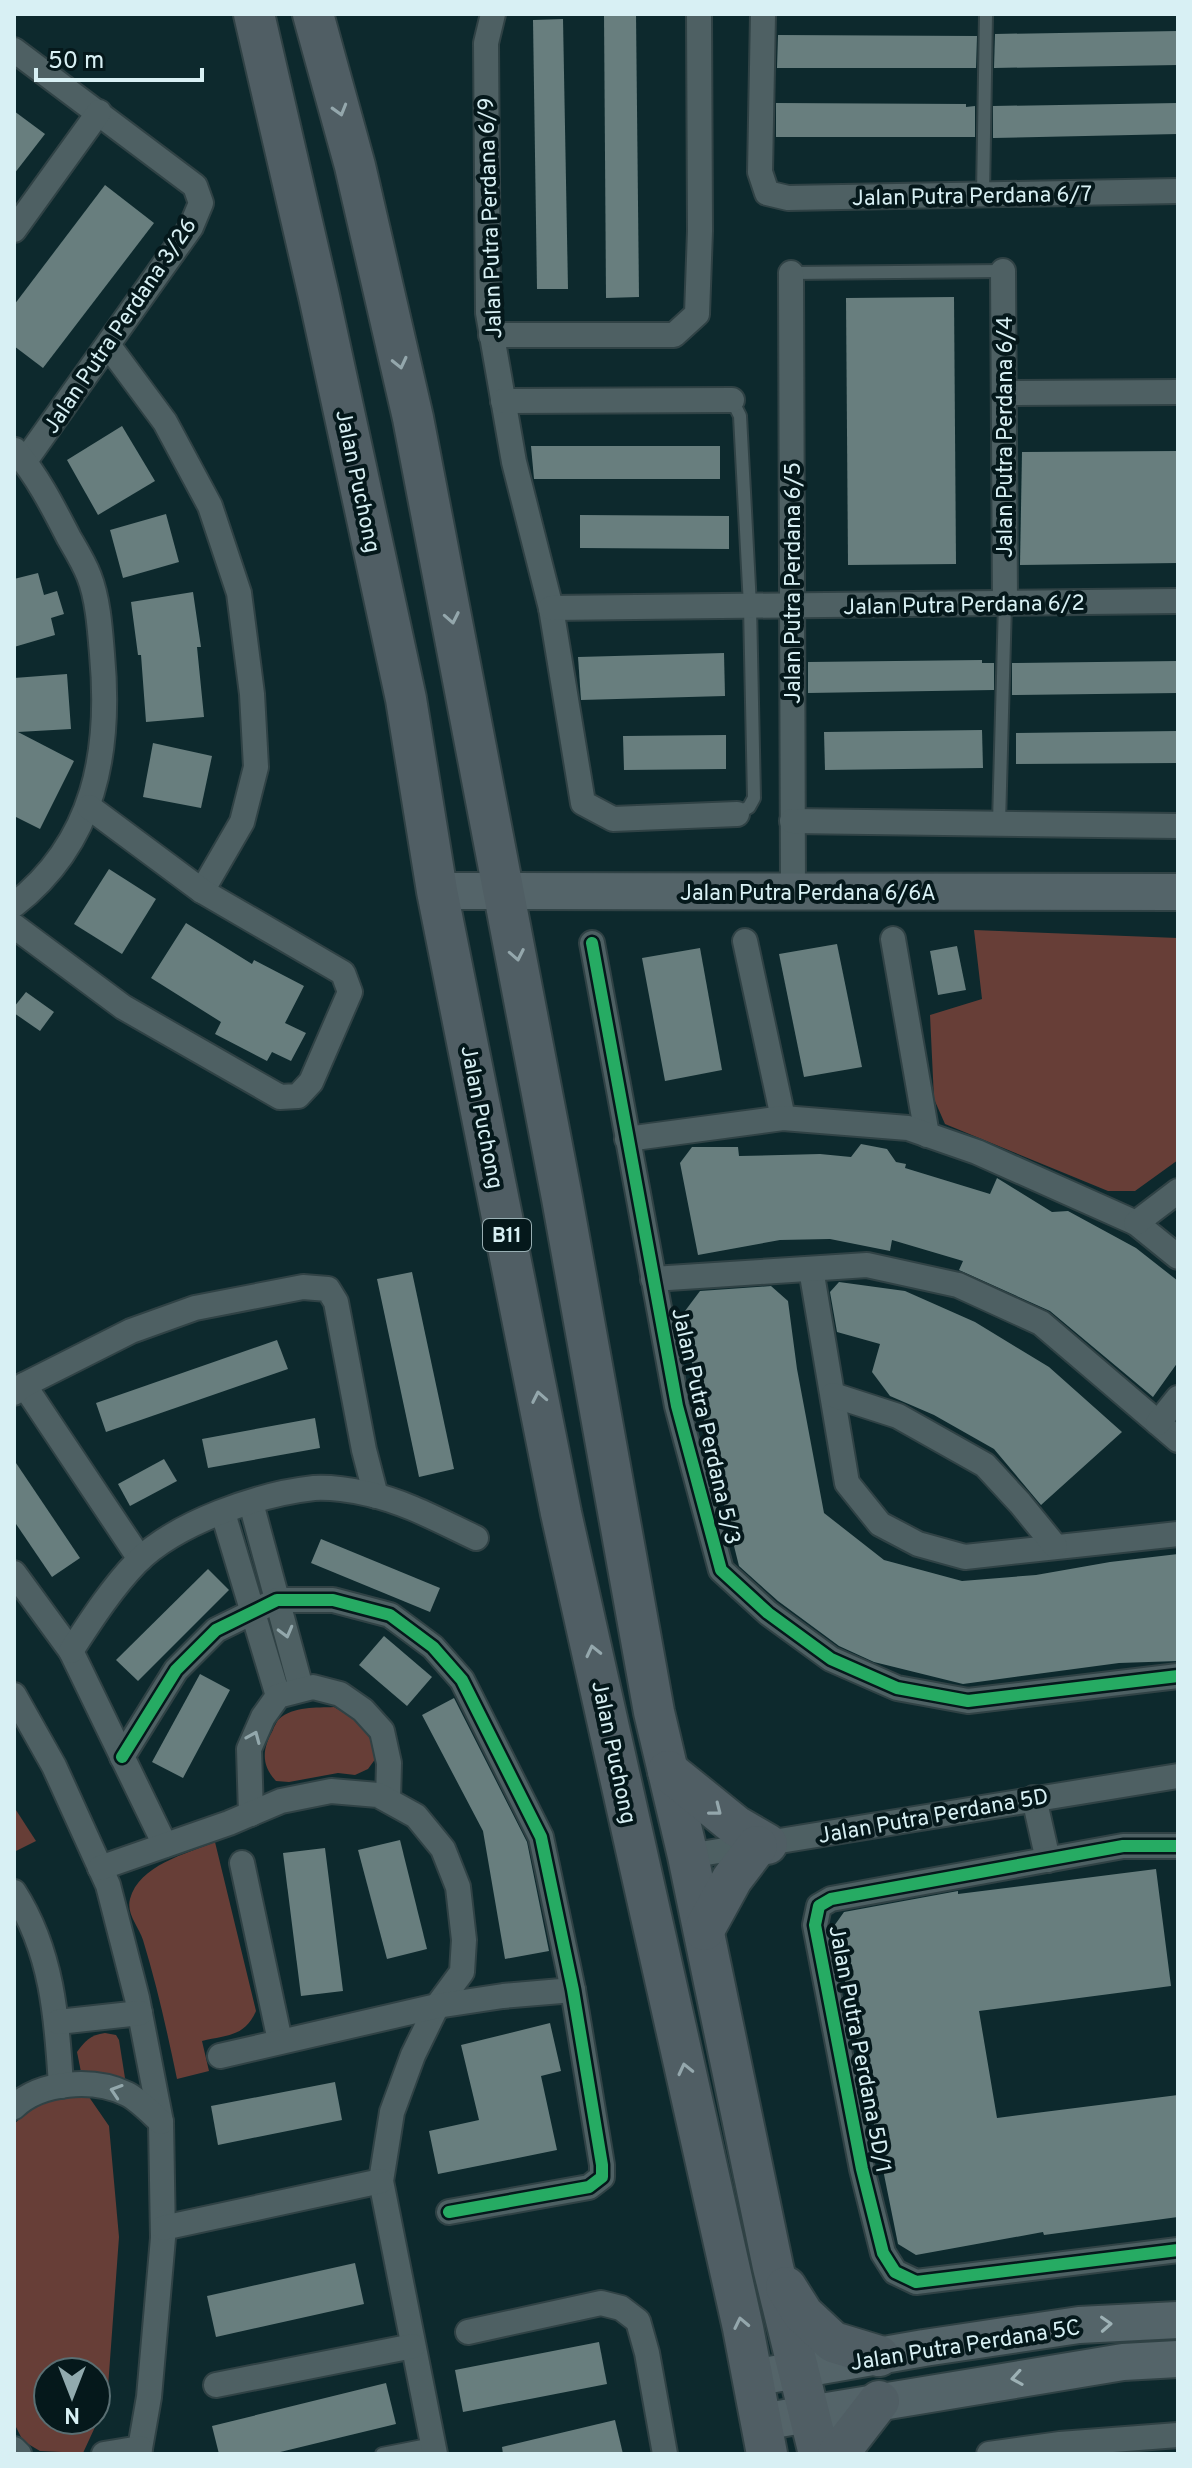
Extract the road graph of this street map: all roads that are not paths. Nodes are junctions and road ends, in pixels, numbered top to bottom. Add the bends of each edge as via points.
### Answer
1 (254, 14) edge
2 (493, 14) edge
3 (699, 14) edge
4 (763, 14) edge
5 (986, 14) edge
6 (317, 21) edge
7 (14, 50) edge
8 (99, 112) junction
9 (1178, 191) edge
10 (983, 194) junction
11 (14, 230) edge
12 (1003, 271) joint
13 (791, 273) joint
14 (491, 335) junction
15 (108, 345) junction
16 (1178, 392) edge
17 (1004, 393) junction
18 (732, 400) joint
19 (503, 401) junction
20 (20, 455) edge
21 (1178, 601) edge
22 (1005, 603) junction
23 (792, 605) junction
24 (750, 606) junction
25 (551, 608) junction
26 (89, 807) junction
27 (737, 814) joint
28 (792, 821) junction
29 (999, 823) junction
30 (1178, 826) edge
31 (202, 891) junction
32 (437, 891) junction
33 (504, 891) junction
34 (793, 892) junction
35 (1178, 892) edge
36 (14, 905) edge
37 (14, 926) edge
38 (893, 939) dead end
39 (745, 941) dead end
40 (592, 943) dead end
41 (783, 1118) junction
42 (927, 1135) junction
43 (627, 1139) junction
44 (1178, 1191) edge
45 (1136, 1223) junction
46 (1178, 1257) edge
47 (811, 1269) junction
48 (653, 1279) junction
49 (19, 1389) edge
50 (833, 1395) junction
51 (1178, 1398) edge
52 (1158, 1423) junction
53 (1178, 1440) edge
54 (376, 1496) junction
55 (251, 1503) junction
56 (223, 1513) junction
57 (1178, 1534) edge
58 (476, 1538) dead end
59 (1055, 1546) junction
60 (140, 1559) junction
61 (14, 1573) edge
62 (277, 1600) junction
63 (253, 1612) junction
64 (71, 1651) junction
65 (1178, 1676) edge
66 (290, 1692) junction
67 (14, 1695) edge
68 (612, 1735) junction
69 (122, 1757) junction
70 (668, 1771) junction
71 (1178, 1776) edge
72 (1034, 1798) junction
73 (388, 1800) junction
74 (251, 1814) junction
75 (165, 1845) junction
76 (762, 1845) junction
77 (1178, 1846) edge
78 (688, 1856) junction
79 (1048, 1860) junction
80 (242, 1863) dead end
81 (100, 1868) junction
82 (14, 1892) edge
83 (704, 1930) junction
84 (573, 1990) junction
85 (669, 2000) junction
86 (437, 2006) junction
87 (140, 2013) junction
88 (58, 2022) junction
89 (280, 2041) junction
90 (220, 2056) dead end
91 (61, 2086) junction
92 (14, 2107) edge
93 (161, 2122) junction
94 (381, 2181) junction
95 (449, 2212) dead end
96 (163, 2228) junction
97 (1178, 2250) edge
98 (773, 2267) junction
99 (1177, 2327) edge
100 (468, 2332) dead end
101 (413, 2346) junction
102 (879, 2356) junction
103 (1178, 2359) edge
104 (800, 2370) junction
105 (752, 2378) junction
106 (216, 2385) dead end
107 (879, 2401) junction
108 (811, 2412) junction
109 (1178, 2435) edge
110 (764, 2438) edge
111 (14, 2449) edge
112 (434, 2449) edge
113 (140, 2451) edge
114 (19, 2454) edge
115 (104, 2454) edge
116 (382, 2454) edge
117 (665, 2454) edge
118 (819, 2454) edge
119 (838, 2454) edge
120 (989, 2454) edge

1 - 32 main road, Jalan Puchong / B11 via 406,699
2 - 14 street, Jalan Putra Perdana 6/9 via 486,43
3 - 14 street via 697,314 674,335
4 - 10 street, Jalan Putra Perdana 6/7 via 760,172 767,193 788,198
5 - 10 lane
6 -> 33 main road via 413,418
7 - 8 street
8 - 11 street
8 - 15 street, Jalan Putra Perdana 3/26 via 195,186 201,203 191,227
9 - 10 street, Jalan Putra Perdana 6/7
12 - 13 lane
12 - 17 street, Jalan Putra Perdana 6/4
13 - 23 street, Jalan Putra Perdana 6/5
14 - 19 street, Jalan Putra Perdana 6/9
15 - 20 street, Jalan Putra Perdana 3/26
15 - 31 street via 165,422 210,506 239,593 256,767 242,822
16 - 17 street
17 - 22 street, Jalan Putra Perdana 6/4
18 - 19 street
18 - 24 lane via 740,416
19 - 25 street, Jalan Putra Perdana 6/9
20 - 26 street via 39,480 89,577 100,628 106,693
21 - 22 street, Jalan Putra Perdana 6/2
22 - 23 street, Jalan Putra Perdana 6/2
22 - 29 lane
23 - 24 street, Jalan Putra Perdana 6/2
23 - 28 street, Jalan Putra Perdana 6/5
24 - 25 street, Jalan Putra Perdana 6/2
24 - 27 lane via 754,798
25 - 27 street, Jalan Putra Perdana 6/9 via 583,803 613,819
26 - 31 street
26 - 36 street via 64,855
28 - 29 street
28 - 34 street, Jalan Putra Perdana 6/5
29 - 30 street
31 - 37 street via 343,973 350,992 311,1082 298,1096 280,1097 123,1007
32 - 33 street, Jalan Putra Perdana 6/6A
68 -> 32 main road, Jalan Puchong / B11 via 561,1513
33 - 34 street, Jalan Putra Perdana 6/6A
33 -> 70 main road
34 - 35 street, Jalan Putra Perdana 6/6A
38 - 42 street
39 - 41 street
40 - 43 street, Jalan Putra Perdana 5/3
41 - 42 street via 908,1128
41 - 43 street
42 - 45 street
43 - 48 street, Jalan Putra Perdana 5/3
44 - 45 street
45 - 46 street
47 - 48 street
47 - 50 street
47 - 52 street via 867,1265 958,1285 1041,1323
48 - 65 street, Jalan Putra Perdana 5/3 via 677,1406 721,1570 768,1613 831,1659 897,1688 968,1701
49 - 54 street via 131,1331 195,1308 303,1287 328,1289 336,1302
49 - 60 street
50 - 59 street via 898,1416 985,1465
50 - 59 street via 847,1483 880,1524 918,1544 965,1557
51 - 52 street
52 - 53 street
54 - 55 street via 317,1488
54 - 58 street
55 - 56 street
55 - 62 street
56 - 60 street via 157,1544
56 - 63 street
57 - 59 street
60 - 64 street
61 - 64 street
62 - 63 street
62 -> 66 street
62 - 84 street via 333,1600 390,1615 433,1647 462,1680 541,1837
63 - 66 street
63 - 69 street via 216,1630 176,1670
64 - 69 street
66 - 73 street via 313,1687 340,1694 363,1710 382,1731 389,1763
74 -> 66 street via 249,1749 263,1717
67 - 81 street via 54,1766
68 - 78 main road via 625,1754 645,1827 659,1842
68 - 85 main road, Jalan Puchong / B11
69 - 75 street
70 -> 76 main road
70 - 78 main road
71 - 72 street, Jalan Putra Perdana 5D
72 - 76 street, Jalan Putra Perdana 5D
72 - 79 street
73 - 74 street via 331,1791 281,1801
73 - 86 street via 416,1816 443,1849 458,1887 462,1972
74 - 75 street
75 - 81 street
76 - 78 street, Jalan Putra Perdana 5D
76 - 83 main road via 732,1879
77 - 79 street, Jalan Putra Perdana 5D/1 via 1123,1846
78 - 83 main road
78 - 85 main road via 666,1876 662,1888 676,1975
79 - 97 street, Jalan Putra Perdana 5D/1 via 831,1899 819,1906 819,1955 883,2253 895,2272 916,2282
80 - 89 street
81 - 87 street
82 - 88 street via 48,1965
83 - 98 main road
84 - 86 street
84 - 95 street via 602,2177 589,2187
105 -> 85 main road, Jalan Puchong / B11
86 - 89 street
86 - 94 street via 392,2112
87 - 88 street
87 - 93 street
88 - 91 street
89 - 90 street
91 - 92 street via 23,2098
93 -> 91 street via 128,2095 97,2085
93 - 96 street
94 - 96 street
94 - 101 street
96 - 113 street
98 - 102 main road via 803,2314 833,2342
98 - 104 main road
102 -> 99 street, Jalan Putra Perdana 5C via 1079,2325
100 - 117 street via 601,2303 621,2308 638,2321
101 - 106 street
101 - 112 street
102 - 104 street, Jalan Putra Perdana 5C
103 -> 107 street, Jalan Putra Perdana 5C via 1123,2362
104 - 105 street, Jalan Putra Perdana 5C
104 - 108 main road
105 - 110 main road, Jalan Puchong / B11
107 - 108 street, Jalan Putra Perdana 5C
107 - 119 main road
108 - 110 street, Jalan Putra Perdana 5C
108 - 118 main road
109 - 120 street
111 - 114 street
112 - 116 lane
113 - 115 street

